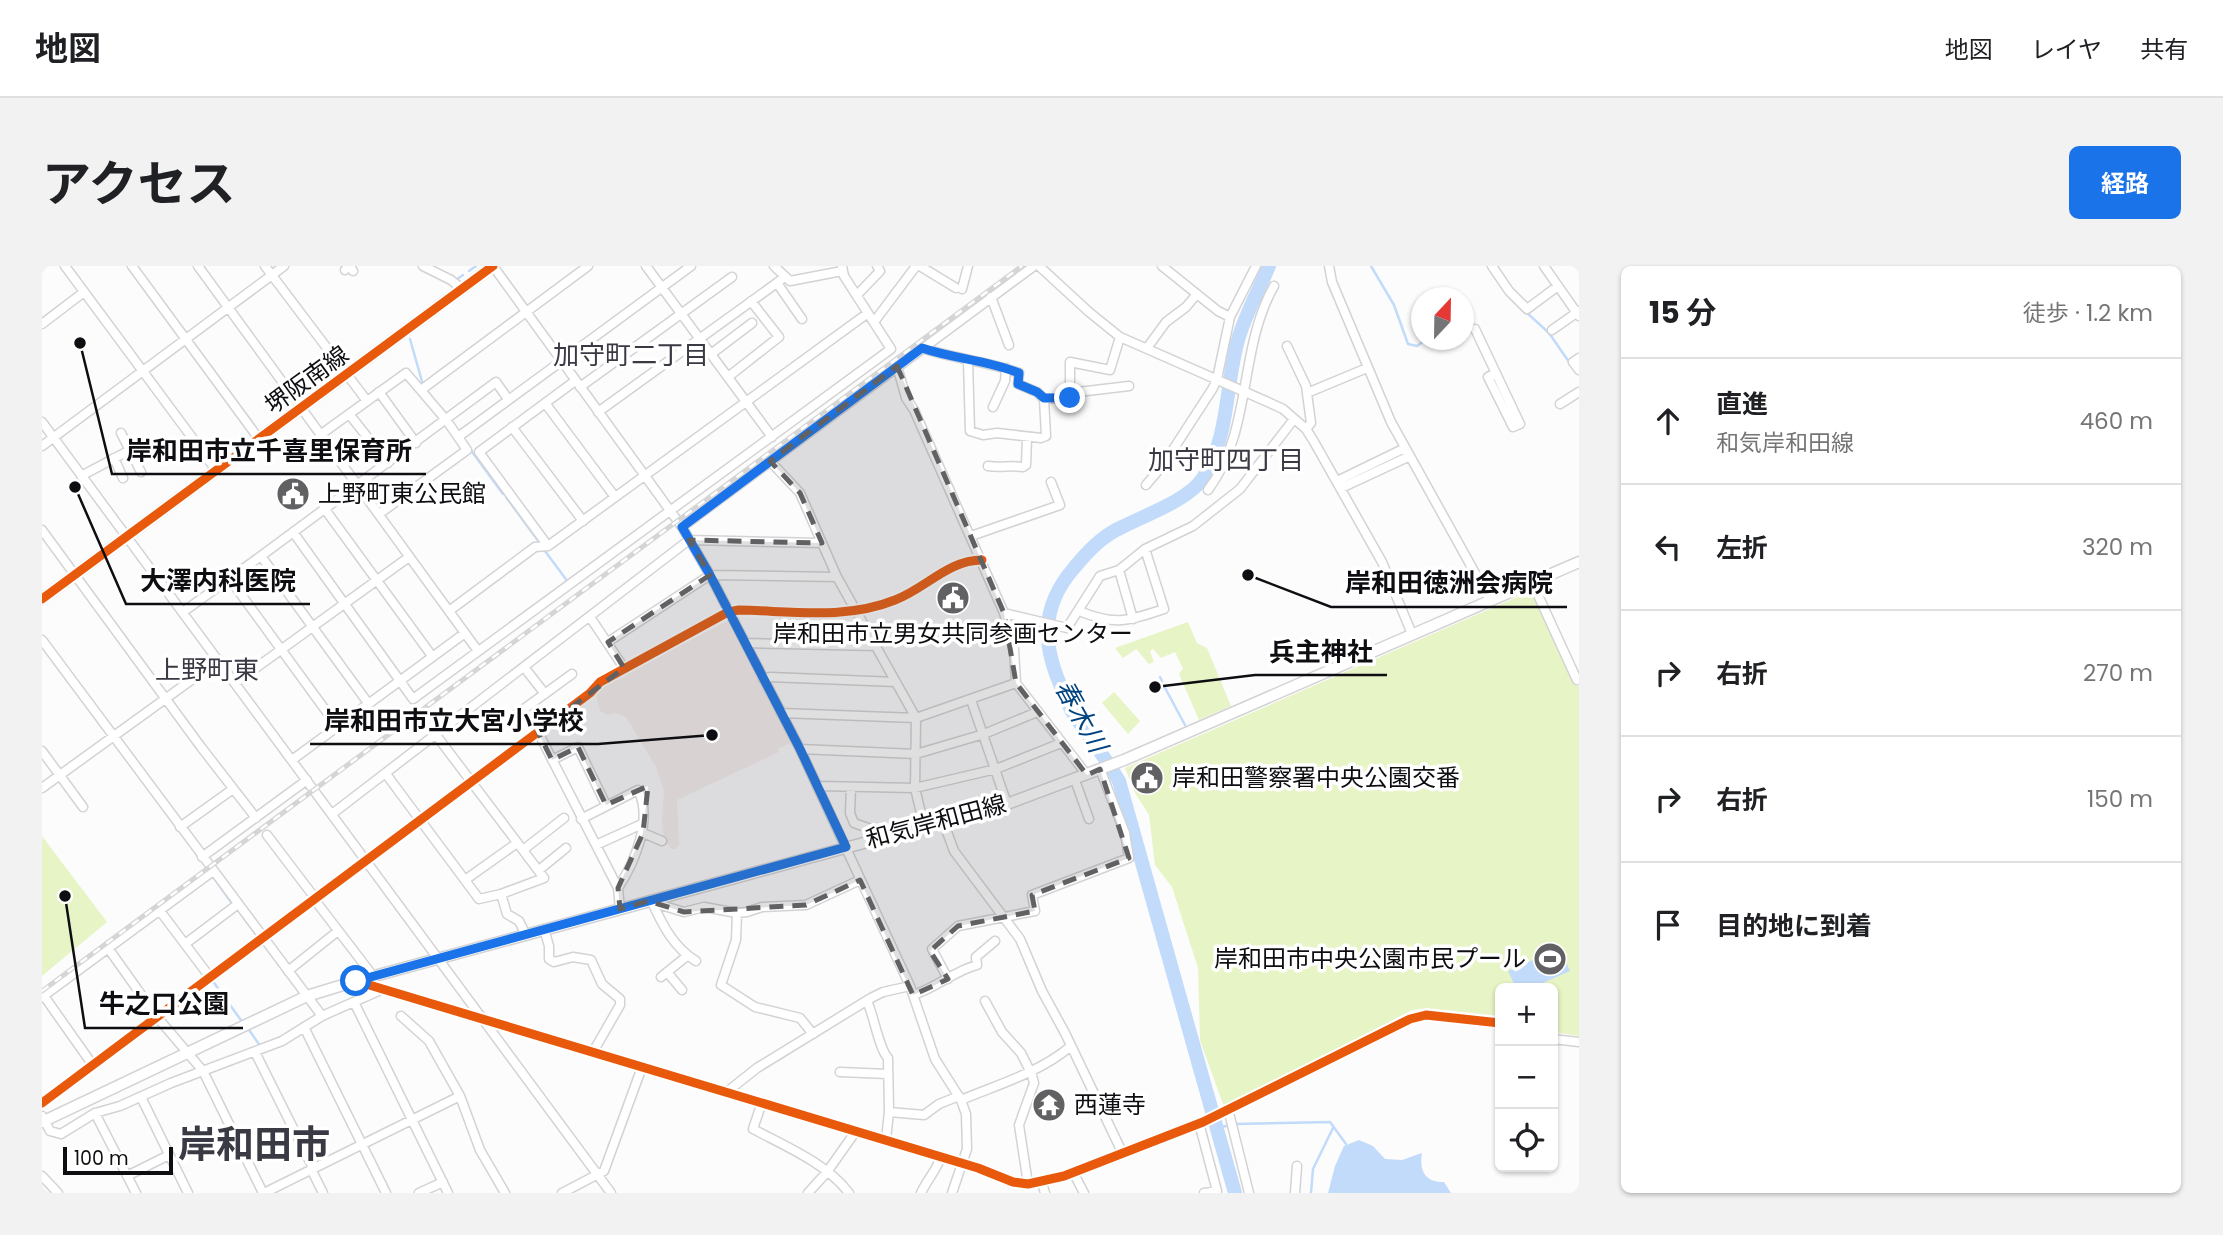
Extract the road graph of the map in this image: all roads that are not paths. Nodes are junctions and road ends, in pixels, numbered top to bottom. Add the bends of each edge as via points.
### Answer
1 (65, 266) edge
2 (132, 266) edge
3 (198, 266) edge
4 (265, 266) edge
5 (284, 266) edge
6 (423, 266) edge
7 (493, 266) edge
8 (589, 266) edge
9 (646, 266) edge
10 (691, 266) edge
11 (774, 266) edge
12 (877, 266) edge
13 (918, 266) edge
14 (968, 266) edge
15 (1036, 266) edge
16 (1162, 266) edge
17 (1256, 266) edge
18 (1329, 266) edge
19 (1492, 266) edge
20 (1544, 266) edge
21 (842, 268) edge
22 (271, 275) junction
23 (732, 277) dead end
24 (785, 277) junction
25 (777, 283) junction
26 (1275, 286) dead end
27 (1558, 286) junction
28 (661, 288) junction
29 (462, 289) junction
30 (84, 292) junction
31 (1197, 294) junction
32 (857, 295) junction
33 (991, 297) junction
34 (751, 301) junction
35 (228, 307) junction
36 (524, 312) junction
37 (681, 313) junction
38 (868, 313) junction
39 (1578, 313) edge
40 (1230, 317) junction
41 (802, 319) dead end
42 (874, 322) junction
43 (752, 323) dead end
44 (42, 324) edge
45 (1475, 329) dead end
46 (1552, 330) dead end
47 (1120, 337) junction
48 (700, 338) junction
49 (186, 340) junction
50 (1009, 345) dead end
51 (1287, 346) dead end
52 (922, 348) junction
53 (1147, 348) junction
54 (711, 354) junction
55 (1579, 358) edge
56 (561, 361) junction
57 (968, 361) junction
58 (897, 366) junction
59 (1006, 368) junction
60 (1367, 368) junction
61 (1579, 370) edge
62 (142, 372) junction
63 (1496, 373) junction
64 (347, 374) junction
65 (728, 377) junction
66 (1218, 380) junction
67 (578, 384) junction
68 (1129, 386) dead end
69 (421, 390) junction
70 (1243, 391) junction
71 (379, 392) junction
72 (1579, 392) edge
73 (1070, 393) junction
74 (1307, 393) junction
75 (1044, 398) junction
76 (508, 400) junction
77 (367, 401) junction
78 (745, 401) junction
79 (545, 403) junction
80 (1560, 404) dead end
81 (993, 407) dead end
82 (301, 408) junction
83 (598, 412) junction
84 (349, 414) junction
85 (1294, 419) junction
86 (447, 421) junction
87 (42, 422) edge
88 (512, 428) junction
89 (1306, 429) junction
90 (121, 433) dead end
91 (320, 435) junction
92 (458, 437) junction
93 (772, 437) junction
94 (53, 438) junction
95 (1027, 438) junction
96 (258, 439) junction
97 (415, 443) junction
98 (42, 446) edge
99 (130, 450) junction
100 (1407, 452) junction
101 (114, 458) junction
102 (771, 461) junction
103 (387, 463) junction
104 (988, 467) dead end
105 (216, 470) junction
106 (141, 472) dead end
107 (81, 476) junction
108 (645, 476) junction
109 (123, 478) dead end
110 (1051, 482) dead end
111 (357, 484) junction
112 (1146, 485) dead end
113 (1339, 485) junction
114 (1208, 489) dead end
115 (615, 497) junction
116 (324, 508) junction
117 (671, 512) junction
118 (379, 514) junction
119 (583, 522) junction
120 (682, 527) junction
121 (42, 530) edge
122 (293, 532) junction
123 (127, 536) junction
124 (971, 536) junction
125 (689, 540) junction
126 (822, 543) junction
127 (548, 546) junction
128 (1144, 549) junction
129 (261, 556) junction
130 (410, 557) junction
131 (982, 560) junction
132 (1579, 562) edge
133 (1119, 570) junction
134 (75, 574) junction
135 (710, 575) junction
136 (837, 577) junction
137 (229, 578) junction
138 (376, 581) junction
139 (1532, 582) junction
140 (42, 599) edge
141 (1490, 600) junction
142 (344, 604) junction
143 (857, 610) junction
144 (449, 611) junction
145 (1079, 611) junction
146 (183, 612) junction
147 (728, 612) junction
148 (1004, 613) junction
149 (590, 617) junction
150 (1133, 619) junction
151 (313, 626) junction
152 (465, 633) junction
153 (1412, 634) junction
154 (42, 640) edge
155 (608, 642) junction
156 (745, 643) junction
157 (877, 646) junction
158 (281, 650) junction
159 (478, 651) junction
160 (432, 656) junction
161 (219, 660) junction
162 (524, 667) junction
163 (624, 668) junction
164 (572, 674) dead end
165 (763, 679) junction
166 (1579, 679) edge
167 (399, 681) junction
168 (896, 682) junction
169 (235, 683) junction
170 (1016, 683) junction
171 (545, 694) junction
172 (165, 697) junction
173 (971, 700) junction
174 (368, 703) junction
175 (1037, 712) junction
176 (781, 713) junction
177 (517, 714) dead end
178 (916, 718) junction
179 (337, 726) junction
180 (538, 732) junction
181 (984, 734) junction
182 (436, 735) junction
183 (112, 736) junction
184 (1061, 743) junction
185 (800, 749) junction
186 (42, 751) edge
187 (916, 754) junction
188 (292, 760) junction
189 (552, 760) junction
190 (996, 769) junction
191 (1101, 769) junction
192 (386, 774) junction
193 (59, 775) junction
194 (1087, 775) junction
195 (307, 780) junction
196 (1074, 780) junction
197 (471, 782) junction
198 (818, 786) junction
199 (851, 787) junction
200 (42, 788) edge
201 (915, 788) junction
202 (233, 789) junction
203 (1007, 804) junction
204 (606, 805) junction
205 (83, 807) dead end
206 (332, 814) junction
207 (564, 817) dead end
208 (256, 818) junction
209 (581, 818) junction
210 (420, 819) junction
211 (1089, 819) dead end
212 (943, 821) junction
213 (924, 826) junction
214 (180, 827) junction
215 (642, 828) junction
216 (267, 835) dead end
217 (888, 835) junction
218 (662, 841) dead end
219 (596, 845) junction
220 (520, 846) junction
221 (846, 847) junction
222 (566, 848) dead end
223 (202, 857) junction
224 (366, 860) junction
225 (539, 870) junction
226 (213, 871) junction
227 (465, 880) junction
228 (860, 880) junction
229 (618, 888) junction
230 (500, 894) junction
231 (314, 899) junction
232 (651, 901) junction
233 (238, 904) junction
234 (620, 909) junction
235 (160, 911) junction
236 (737, 913) junction
237 (1003, 917) junction
238 (544, 929) junction
239 (338, 931) junction
240 (526, 935) junction
241 (263, 937) junction
242 (995, 941) dead end
243 (185, 944) junction
244 (108, 948) junction
245 (687, 956) junction
246 (439, 958) junction
247 (696, 961) dead end
248 (288, 971) junction
249 (209, 976) junction
250 (373, 976) junction
251 (948, 979) junction
252 (356, 981) junction
253 (910, 986) junction
254 (383, 989) junction
255 (682, 990) dead end
256 (913, 995) junction
257 (307, 996) junction
258 (43, 997) edge
259 (867, 1001) junction
260 (985, 1001) dead end
261 (354, 1002) junction
262 (321, 1016) junction
263 (401, 1016) dead end
264 (157, 1017) junction
265 (485, 1020) junction
266 (1495, 1022) edge
267 (304, 1027) junction
268 (813, 1034) junction
269 (1558, 1039) edge
270 (1579, 1042) edge
271 (1071, 1046) junction
272 (255, 1052) junction
273 (593, 1052) junction
274 (187, 1054) junction
275 (92, 1064) junction
276 (642, 1067) junction
277 (1031, 1071) junction
278 (203, 1072) junction
279 (840, 1072) dead end
280 (888, 1074) junction
281 (728, 1091) junction
282 (460, 1096) junction
283 (141, 1097) junction
284 (960, 1098) junction
285 (762, 1102) junction
286 (42, 1103) edge
287 (1226, 1110) junction
288 (95, 1112) junction
289 (889, 1112) junction
290 (43, 1119) edge
291 (412, 1119) junction
292 (1201, 1122) junction
293 (856, 1131) junction
294 (886, 1140) junction
295 (362, 1144) junction
296 (1122, 1152) junction
297 (169, 1155) junction
298 (941, 1157) junction
299 (962, 1164) junction
300 (1297, 1166) dead end
301 (312, 1168) junction
302 (827, 1172) junction
303 (1073, 1172) junction
304 (598, 1175) junction
305 (42, 1176) edge
306 (127, 1176) junction
307 (443, 1182) junction
308 (1042, 1182) junction
309 (1028, 1184) junction
310 (1217, 1192) edge
311 (58, 1193) edge
312 (136, 1193) edge
313 (188, 1193) edge
314 (263, 1193) edge
315 (323, 1193) edge
316 (386, 1193) edge
317 (419, 1193) edge
318 (448, 1193) edge
319 (505, 1193) edge
320 (562, 1193) edge
321 (611, 1193) edge
322 (808, 1193) edge
323 (849, 1193) edge
324 (920, 1193) edge
325 (952, 1193) edge
326 (1045, 1193) edge
327 (1084, 1193) edge
328 (1204, 1193) edge
329 (1250, 1193) edge
330 (1295, 1193) edge

1 - 30 street
2 - 49 street
3 - 35 street
4 - 22 street
5 - 22 street
6 - 29 street
7 - 29 main road, 堺阪南線
7 - 36 street
8 - 36 street
9 - 28 street
10 - 28 street
11 - 24 street
12 - 32 street via 880,271
13 - 14 street via 959,289
13 - 42 street
15 - 33 street
15 - 47 street
16 - 31 street
17 - 40 street
18 - 60 street
19 - 27 street via 1527,309
20 - 27 street
21 - 24 street via 790,281
21 - 32 street
22 - 35 street
22 - 64 street
23 - 37 street
24 - 25 street
25 - 34 street
25 - 41 street
26 - 70 street via 1254,334
27 - 39 street
28 - 37 street
28 - 56 street
29 - 64 main road, 堺阪南線
30 - 44 street
30 - 62 street
31 - 40 street
31 - 53 street via 1166,322
32 - 38 street
33 - 50 street
33 - 52 street
34 - 48 street
34 - 65 street via 779,337
35 - 49 street
35 - 82 street
36 - 56 street
36 - 69 street
37 - 48 street
37 - 67 street
38 - 42 street
38 - 78 street
39 - 46 street
40 - 66 street
42 - 93 street via 891,349
43 - 54 street
45 - 63 street
47 - 53 street
47 - 73 street via 1110,370 1070,362
48 - 54 street
48 - 83 street
49 - 62 street
49 - 96 street
51 - 74 street
52 - 57 street
52 - 58 street
53 - 66 street
54 - 65 street
55 - 61 street via 1573,362
56 - 67 street
56 - 76 street
57 - 59 street
57 - 95 street via 970,431
58 - 102 street
58 - 124 street via 906,398
59 - 75 street via 1019,373 1018,384
59 - 81 street
60 - 74 street
60 - 100 street
62 - 94 street
62 - 105 street
63 - 63 street via 1520,424 1513,427 1488,376
64 - 77 street
64 - 82 main road, 堺阪南線
65 - 78 street
66 - 70 street
66 - 112 street
67 - 79 street
67 - 83 street
68 - 73 street
69 - 71 street via 406,373
69 - 86 street
70 - 85 street
70 - 114 street via 1236,433
71 - 77 street
71 - 97 street
72 - 80 street
73 - 75 street via 1070,398
74 - 89 street via 1311,423
75 - 95 street via 1046,436
76 - 86 street via 496,383
76 - 92 street
77 - 84 street
78 - 93 street
78 - 108 street
79 - 88 street
79 - 115 street
82 - 91 street
82 - 96 main road, 堺阪南線
83 - 108 street
84 - 91 street
84 - 103 street
85 - 89 street
85 - 128 street via 1240,489 1193,526
86 - 92 street
86 - 97 street
87 - 94 street
88 - 119 street
88 - 127 street via 479,452
89 - 113 street
90 - 99 street
91 - 111 street
92 - 118 street via 467,450
93 - 117 street
94 - 98 street
94 - 107 street
95 - 104 street via 1026,465
96 - 105 main road, 堺阪南線
97 - 103 street
99 - 101 street
99 - 106 street
100 - 113 street
100 - 141 street
101 - 107 street
101 - 109 street
102 - 120 street
102 - 126 street via 800,493
103 - 111 street
105 - 123 main road, 堺阪南線
107 - 123 street
108 - 115 street
108 - 117 street
110 - 124 street via 1060,505
111 - 116 street
111 - 118 street
113 - 153 street via 1382,562
115 - 119 street
116 - 122 street
116 - 138 street
117 - 120 street
117 - 159 street
118 - 130 street
119 - 127 street
120 - 125 street
121 - 134 street
122 - 129 street
122 - 142 street
123 - 134 main road, 堺阪南線
123 - 146 street
124 - 131 street
125 - 126 street
125 - 135 street
125 - 149 street
126 - 136 street
127 - 144 street via 535,547
128 - 133 street
128 - 150 street via 1164,609
129 - 137 street
129 - 151 street
130 - 138 street
130 - 144 street
131 - 143 street via 968,560 936,575 897,600
131 - 148 street
132 - 139 main road, 和気岸和田線
133 - 145 street via 1100,576
133 - 150 street
134 - 140 main road, 堺阪南線
134 - 172 street
135 - 136 street
135 - 147 street
135 - 155 street
136 - 143 street
137 - 146 street
137 - 158 street
138 - 142 street
138 - 160 street
139 - 141 main road, 和気岸和田線
139 - 166 street
141 - 153 main road, 和気岸和田線
142 - 151 street
142 - 167 street
143 - 147 street
143 - 157 street
144 - 152 street
145 - 148 street via 1067,628
145 - 150 street via 1109,621
146 - 161 street
147 - 156 street
147 - 163 street
148 - 170 street via 1014,649
149 - 155 street
149 - 162 street
151 - 158 street
151 - 174 street
152 - 159 street
152 - 160 street
153 - 191 main road, 和気岸和田線
154 - 183 street
155 - 163 street
156 - 157 street
156 - 165 street
157 - 168 street
158 - 169 street
158 - 179 street
159 - 167 street via 413,699
160 - 167 street
161 - 169 street
161 - 172 street
162 - 171 street
162 - 182 street
163 - 180 street
164 - 171 street
165 - 168 street
165 - 176 street
167 - 174 street
168 - 178 street
169 - 188 street
170 - 173 street
170 - 175 street
171 - 177 street
172 - 183 street
172 - 202 street
173 - 178 street
173 - 181 street
174 - 179 street
175 - 181 street
175 - 184 street
176 - 178 street
176 - 185 street
178 - 187 street
179 - 188 street
180 - 189 street
180 - 197 street
181 - 187 street
181 - 190 street
182 - 192 street
182 - 197 street
183 - 193 street
183 - 214 street
184 - 190 street
184 - 194 street
185 - 187 street
185 - 198 street
186 - 193 street
187 - 201 street
188 - 195 street
189 - 204 street via 578,747
189 - 209 street
190 - 201 street
190 - 203 street
191 - 194 main road, 和気岸和田線
191 - 237 street via 1125,833 1129,858 1032,895 1035,911
192 - 206 street
192 - 210 street
193 - 200 street
193 - 205 street
194 - 196 main road, 和気岸和田線
195 - 206 street
195 - 208 street
196 - 203 main road, 和気岸和田線
196 - 211 street
197 - 210 street
197 - 220 street
198 - 199 street
198 - 221 street
199 - 201 street
199 - 217 street via 854,823
201 - 213 street
202 - 208 street
202 - 214 street
203 - 212 main road, 和気岸和田線
204 - 209 street
204 - 215 street via 638,790 645,803
206 - 224 street
207 - 220 street
208 - 223 street
209 - 219 street
210 - 224 street
210 - 227 street
212 - 213 main road, 和気岸和田線
212 - 237 street via 954,851
213 - 217 main road, 和気岸和田線
214 - 223 street
215 - 218 street
215 - 219 street
215 - 229 street via 627,875
216 - 231 street
217 - 221 main road, 和気岸和田線
219 - 229 street
220 - 225 street
220 - 227 street
221 - 228 street
221 - 232 main road, 和気岸和田線
222 - 225 street
223 - 226 street
224 - 231 street
224 - 246 street
225 - 230 street via 544,878
226 - 233 street
226 - 235 street
227 - 230 street via 479,898
228 - 236 street via 806,905
228 - 253 street
229 - 234 street
230 - 240 street via 507,914 519,921
231 - 239 street
231 - 241 street
232 - 234 main road, 和気岸和田線
232 - 236 street via 675,911 704,907
232 - 245 street via 666,933
233 - 241 street
233 - 243 street
234 - 238 main road, 和気岸和田線
235 - 243 street
235 - 244 street
236 - 268 street via 736,940 721,985 755,1007 800,1018
237 - 251 street via 958,926 932,949
237 - 271 street via 1020,939
238 - 240 main road, 和気岸和田線
238 - 273 street via 549,959 591,960 602,984 620,999 621,1005
239 - 248 street
239 - 250 street
240 - 246 main road, 和気岸和田線
241 - 248 street
241 - 249 street
242 - 251 street via 976,957 977,965
243 - 249 street
244 - 258 street
244 - 264 street
245 - 247 street
245 - 255 street via 664,975
246 - 250 main road, 和気岸和田線
246 - 265 street
248 - 257 street
249 - 264 street
250 - 252 main road, 和気岸和田線
251 - 256 street
252 - 254 street
252 - 257 main road, 和気岸和田線
253 - 256 street
253 - 259 street
254 - 261 street
254 - 265 street
256 - 284 street via 935,1059
257 - 262 street
257 - 274 main road, 和気岸和田線
258 - 275 street
259 - 268 street
259 - 280 street via 888,1058
260 - 277 street
261 - 262 street
261 - 291 street
262 - 267 street
263 - 282 street via 429,1041
264 - 274 street
264 - 275 street
265 - 273 street
265 - 304 street
266 - 287 street via 1426,1015 1410,1019
267 - 272 street
267 - 295 street
268 - 281 street
269 - 270 street
271 - 277 street
271 - 296 street
272 - 278 street
272 - 301 street
273 - 276 street
274 - 278 street
274 - 290 main road, 和気岸和田線
275 - 286 street
276 - 281 street
276 - 304 street via 604,1171
277 - 284 street via 1005,1085
277 - 309 street via 1034,1083 1019,1125
278 - 283 street
278 - 314 street
279 - 280 street
280 - 289 street
281 - 285 street
282 - 291 street
282 - 319 street via 480,1150
283 - 288 street
283 - 297 street
284 - 289 street via 939,1104 924,1115
284 - 299 street via 967,1132
285 - 293 street
285 - 302 street via 752,1129
287 - 292 street
287 - 329 street
288 - 290 street via 58,1135
288 - 306 street
289 - 294 street
291 - 295 street
291 - 307 street
292 - 296 street
292 - 310 street
293 - 294 street
293 - 302 street
294 - 298 street
295 - 301 street
295 - 316 street
296 - 303 street
297 - 306 street
297 - 313 street
298 - 299 street
298 - 324 street
299 - 309 street
299 - 325 street
300 - 330 street
301 - 314 street
301 - 315 street
302 - 322 street
302 - 323 street
303 - 308 street
303 - 327 street
304 - 320 street
304 - 321 street
305 - 311 street
306 - 312 street
307 - 317 street
307 - 318 street
308 - 309 street
308 - 326 street
310 - 328 street

